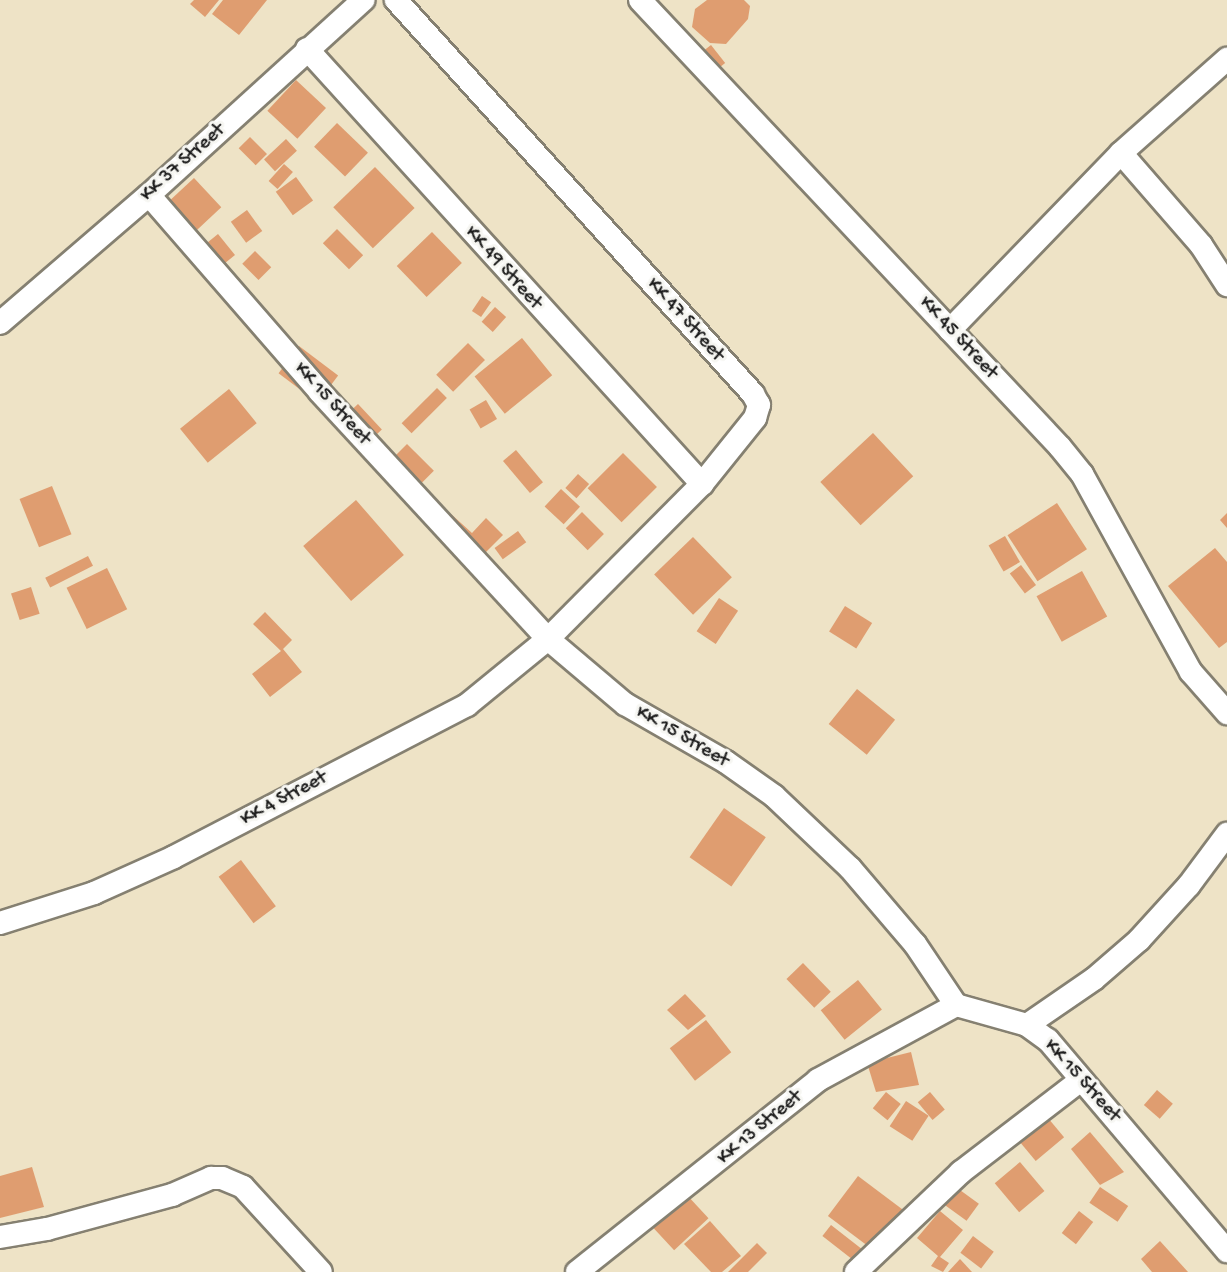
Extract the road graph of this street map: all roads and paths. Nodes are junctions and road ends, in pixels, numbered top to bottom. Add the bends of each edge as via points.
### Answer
1 (363, 0) edge
2 (396, 0) edge
3 (640, 0) edge
4 (307, 49) junction
5 (1227, 59) edge
6 (1121, 153) junction
7 (149, 195) junction
8 (1227, 285) edge
9 (26, 300) junction
10 (0, 302) edge
11 (0, 324) edge
12 (950, 330) junction
13 (702, 484) junction
14 (548, 639) junction
15 (1227, 713) edge
16 (1227, 834) edge
17 (0, 923) edge
18 (956, 1005) junction
19 (1027, 1025) junction
20 (1081, 1080) junction
21 (0, 1237) edge
22 (1227, 1251) edge
23 (321, 1272) edge
24 (577, 1272) edge
25 (856, 1272) edge

1 - 4 street, KK 37 Street
2 - 13 street, KK 47 Street via 753,394 759,405 755,418
3 - 12 street, KK 45 Street
4 - 7 street, KK 37 Street
4 - 13 street, KK 49 Street
5 - 6 street
6 - 8 street via 1201,244
6 - 12 street
7 - 9 street, KK 37 Street
7 - 14 street, KK 15 Street via 320,392
9 - 10 street
9 - 11 street, KK 37 Street
12 - 15 street, KK 45 Street via 1082,474 1180,654
13 - 14 street, KK 47 Street
14 - 17 street, KK 4 Street via 485,693 447,718 94,893
14 - 18 street, KK 15 Street via 624,704 726,762 774,796 872,893 915,944
16 - 19 street via 1189,885 1139,940 1094,979
18 - 19 street, KK 15 Street
18 - 24 street, KK 13 Street via 818,1080
19 - 20 street, KK 15 Street via 1048,1040
20 - 22 street, KK 15 Street
20 - 25 street via 961,1172
21 - 23 street via 47,1229 172,1195 211,1178 222,1178 243,1187

